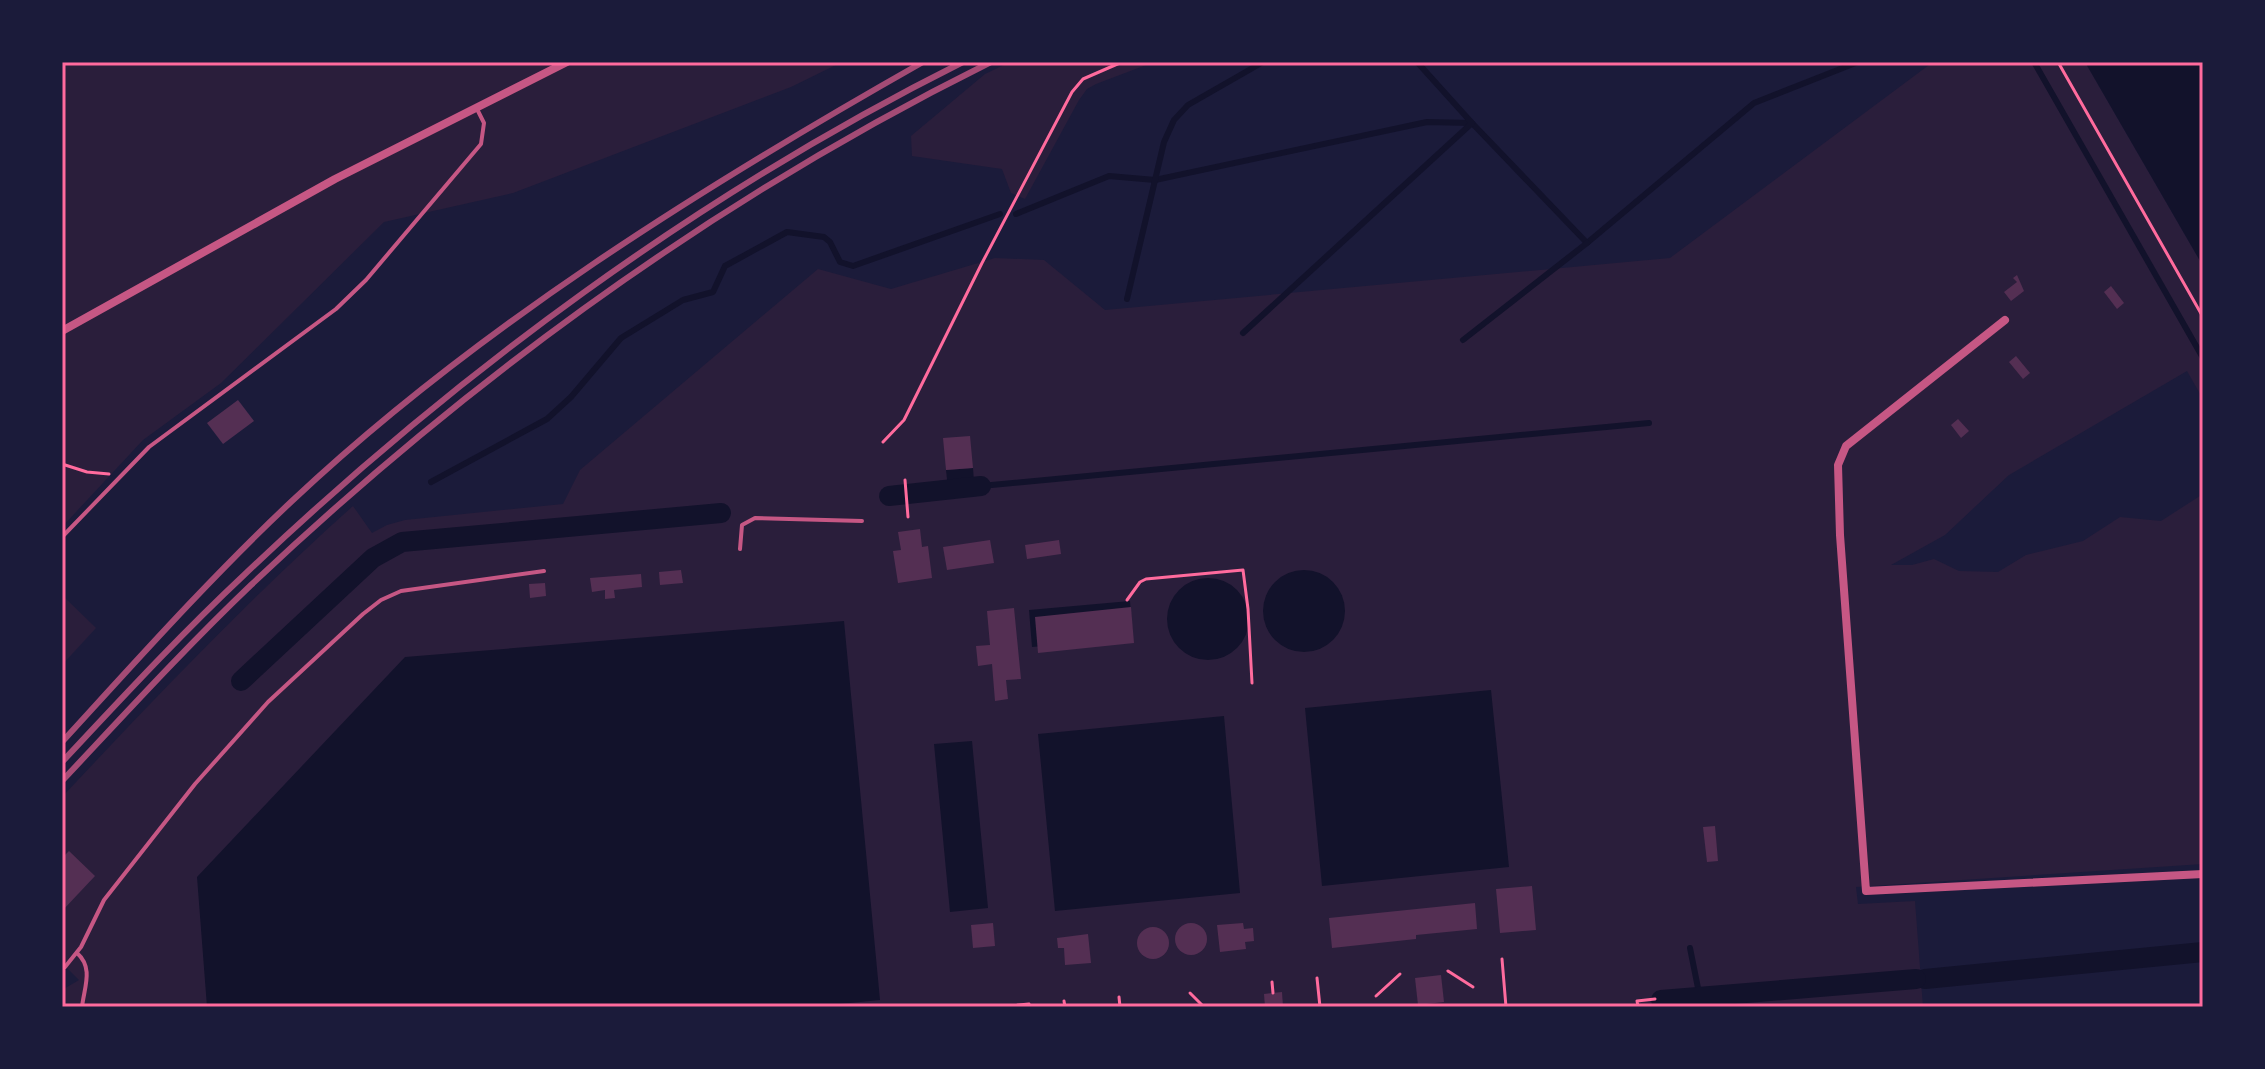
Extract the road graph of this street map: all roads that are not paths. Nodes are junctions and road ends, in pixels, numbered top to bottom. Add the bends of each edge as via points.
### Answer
1 (567, 62) edge
2 (476, 107) junction
3 (2005, 320) dead end
4 (62, 331) edge
5 (862, 521) dead end
6 (62, 537) edge
7 (740, 549) dead end
8 (544, 571) dead end
9 (2203, 874) edge
10 (77, 953) junction
11 (65, 967) dead end
12 (82, 1007) edge

1 - 2 street
2 - 4 street
2 - 6 lane via 484,123 481,144 366,280 301,337 169,431
3 - 9 street via 1846,446 1838,465 1861,892
5 - 7 lane via 755,518 742,525
8 - 10 lane via 401,591 363,614 268,702 195,784 104,900
10 - 11 lane
10 - 12 lane via 88,970

